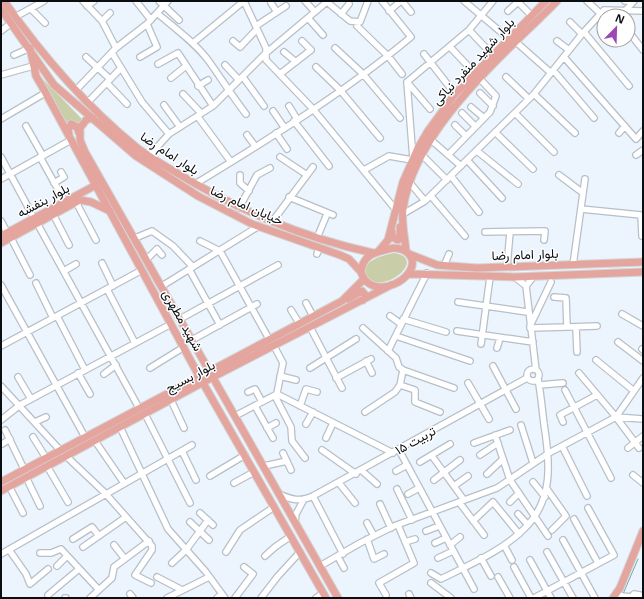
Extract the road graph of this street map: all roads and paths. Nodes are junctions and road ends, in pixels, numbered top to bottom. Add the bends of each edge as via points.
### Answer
1 (4, 1) edge
2 (94, 1) edge
3 (136, 1) edge
4 (159, 1) edge
5 (244, 1) edge
6 (305, 1) edge
7 (368, 1) edge
8 (382, 1) edge
9 (401, 1) edge
10 (464, 1) edge
11 (546, 1) edge
12 (557, 1) edge
13 (587, 1) edge
14 (625, 1) edge
15 (634, 1) edge
16 (42, 2) edge
17 (327, 2) edge
18 (492, 2) edge
19 (519, 2) edge
20 (85, 3) edge
21 (271, 3) dead end
22 (166, 4) edge
23 (349, 4) dead end
24 (286, 6) dead end
25 (1, 9) edge
26 (31, 9) junction
27 (596, 9) edge
28 (389, 11) junction
29 (277, 12) junction
30 (315, 12) junction
31 (411, 12) dead end
32 (508, 12) dead end
33 (110, 13) dead end
34 (158, 14) junction
35 (341, 14) junction
36 (480, 15) junction
37 (532, 16) junction
38 (15, 17) junction
39 (308, 18) junction
40 (596, 19) edge
41 (179, 20) dead end
42 (102, 21) junction
43 (45, 22) dead end
44 (149, 22) junction
45 (570, 22) dead end
46 (10, 24) junction
47 (357, 26) dead end
48 (257, 27) junction
49 (1, 30) edge
50 (469, 30) junction
51 (583, 33) junction
52 (323, 35) dead end
53 (232, 41) dead end
54 (302, 41) dead end
55 (512, 41) junction
56 (557, 41) dead end
57 (636, 42) edge
58 (193, 43) junction
59 (485, 47) dead end
60 (30, 48) junction
61 (335, 48) dead end
62 (450, 48) junction
63 (114, 50) junction
64 (569, 50) junction
65 (643, 50) edge
66 (284, 52) dead end
67 (42, 53) junction
68 (266, 53) junction
69 (424, 54) dead end
70 (14, 55) dead end
71 (388, 56) junction
72 (86, 57) dead end
73 (140, 57) dead end
74 (564, 57) junction
75 (296, 62) junction
76 (430, 62) junction
77 (158, 64) dead end
78 (467, 64) dead end
79 (225, 65) dead end
80 (33, 66) junction
81 (186, 66) junction
82 (316, 67) dead end
83 (98, 68) junction
84 (121, 68) junction
85 (552, 72) junction
86 (280, 74) junction
87 (363, 74) junction
88 (402, 74) dead end
89 (1, 75) edge
90 (506, 77) dead end
91 (48, 78) junction
92 (171, 78) dead end
93 (241, 78) junction
94 (480, 79) junction
95 (208, 80) dead end
96 (109, 81) junction
97 (406, 82) junction
98 (198, 86) junction
99 (629, 86) dead end
100 (76, 88) junction
101 (340, 90) junction
102 (228, 92) junction
103 (45, 93) junction
104 (480, 93) dead end
105 (183, 94) dead end
106 (455, 94) junction
107 (534, 94) junction
108 (529, 99) junction
109 (88, 102) junction
110 (128, 104) dead end
111 (164, 106) dead end
112 (213, 106) junction
113 (264, 106) dead end
114 (289, 106) dead end
115 (493, 106) junction
116 (80, 107) junction
117 (471, 107) dead end
118 (313, 109) junction
119 (430, 109) dead end
120 (273, 111) dead end
121 (515, 113) junction
122 (246, 114) dead end
123 (462, 114) dead end
124 (200, 115) junction
125 (93, 118) junction
126 (400, 118) dead end
127 (484, 118) junction
128 (594, 118) dead end
129 (1, 119) edge
130 (295, 120) junction
131 (455, 124) dead end
132 (26, 126) dead end
133 (475, 126) junction
134 (625, 126) junction
135 (180, 127) junction
136 (284, 127) junction
137 (643, 131) edge
138 (495, 132) junction
139 (79, 133) junction
140 (276, 133) junction
141 (575, 133) dead end
142 (619, 133) dead end
143 (169, 134) junction
144 (246, 135) dead end
145 (466, 136) junction
146 (380, 138) dead end
147 (71, 139) junction
148 (431, 140) junction
149 (254, 146) junction
150 (287, 149) dead end
151 (643, 150) edge
152 (477, 151) junction
153 (554, 152) dead end
154 (636, 154) dead end
155 (422, 155) junction
156 (448, 155) junction
157 (149, 156) junction
158 (1, 157) edge
159 (42, 157) junction
160 (280, 157) dead end
161 (412, 160) junction
162 (467, 160) junction
163 (231, 162) junction
164 (329, 166) dead end
165 (461, 166) junction
166 (313, 167) dead end
167 (270, 168) dead end
168 (533, 169) dead end
169 (364, 170) junction
170 (61, 172) dead end
171 (10, 174) junction
172 (240, 175) dead end
173 (306, 175) junction
174 (558, 175) dead end
175 (449, 178) junction
176 (1, 179) edge
177 (585, 179) dead end
178 (54, 183) junction
179 (410, 183) junction
180 (195, 184) junction
181 (518, 184) dead end
182 (96, 185) junction
183 (249, 191) junction
184 (583, 193) junction
185 (431, 196) junction
186 (289, 197) junction
187 (502, 198) dead end
188 (425, 201) junction
189 (64, 202) junction
190 (76, 202) junction
191 (240, 208) junction
192 (396, 210) junction
193 (581, 210) junction
194 (110, 211) junction
195 (479, 212) dead end
196 (53, 214) junction
197 (403, 214) junction
198 (122, 216) junction
199 (36, 220) junction
200 (114, 220) junction
201 (1, 221) edge
202 (272, 222) junction
203 (259, 226) junction
204 (392, 232) junction
205 (485, 232) dead end
206 (510, 232) junction
207 (7, 235) edge
208 (465, 236) dead end
209 (642, 236) dead end
210 (135, 238) junction
211 (317, 238) junction
212 (96, 240) dead end
213 (544, 240) dead end
214 (200, 241) dead end
215 (1, 243) edge
216 (69, 245) dead end
217 (218, 252) junction
218 (375, 252) junction
219 (408, 253) junction
220 (449, 254) dead end
221 (162, 255) dead end
222 (349, 259) junction
223 (147, 260) junction
224 (426, 262) junction
225 (643, 262) edge
226 (76, 264) dead end
227 (102, 264) dead end
228 (278, 265) dead end
229 (573, 265) junction
230 (444, 266) junction
231 (507, 267) junction
232 (192, 268) junction
233 (142, 270) junction
234 (64, 271) junction
235 (361, 272) junction
236 (643, 272) edge
237 (427, 273) junction
238 (408, 274) junction
239 (445, 274) junction
240 (30, 275) dead end
241 (534, 276) junction
242 (490, 277) junction
243 (515, 277) junction
244 (364, 279) junction
245 (551, 282) dead end
246 (36, 283) dead end
247 (1, 285) edge
248 (391, 285) junction
249 (113, 286) junction
250 (162, 286) junction
251 (240, 286) junction
252 (526, 286) junction
253 (107, 289) junction
254 (554, 297) dead end
255 (363, 300) junction
256 (342, 301) junction
257 (458, 302) dead end
258 (81, 303) junction
259 (208, 303) junction
260 (306, 303) dead end
261 (254, 306) junction
262 (486, 307) junction
263 (291, 310) dead end
264 (527, 312) junction
265 (622, 314) dead end
266 (313, 316) junction
267 (390, 316) dead end
268 (55, 317) junction
269 (180, 319) junction
270 (402, 321) junction
271 (299, 323) junction
272 (171, 324) junction
273 (220, 325) junction
274 (597, 326) dead end
275 (643, 326) edge
276 (310, 327) junction
277 (530, 327) junction
278 (567, 327) junction
279 (576, 327) junction
280 (363, 328) dead end
281 (457, 331) dead end
282 (27, 332) junction
283 (446, 332) dead end
284 (483, 335) junction
285 (396, 336) junction
286 (500, 338) junction
287 (269, 339) junction
288 (356, 339) dead end
289 (192, 340) junction
290 (533, 342) junction
291 (618, 342) dead end
292 (135, 343) junction
293 (481, 344) dead end
294 (1, 346) edge
295 (274, 346) junction
296 (184, 347) junction
297 (498, 348) dead end
298 (388, 351) junction
299 (577, 352) dead end
300 (200, 354) junction
301 (111, 356) junction
302 (326, 358) junction
303 (190, 359) junction
304 (596, 360) dead end
305 (470, 361) dead end
306 (643, 361) edge
307 (224, 363) junction
308 (116, 365) junction
309 (493, 366) dead end
310 (150, 368) dead end
311 (310, 368) dead end
312 (85, 370) junction
313 (210, 370) junction
314 (228, 370) junction
315 (403, 370) junction
316 (536, 370) junction
317 (78, 373) junction
318 (372, 373) dead end
319 (579, 373) dead end
320 (104, 374) dead end
321 (199, 376) junction
322 (280, 376) junction
323 (18, 377) dead end
324 (213, 377) junction
325 (336, 378) junction
326 (527, 378) junction
327 (643, 378) edge
328 (538, 379) junction
329 (296, 380) dead end
330 (203, 383) junction
331 (468, 383) dead end
332 (563, 383) dead end
333 (185, 384) junction
334 (57, 385) junction
335 (400, 385) junction
336 (1, 386) edge
337 (539, 386) junction
338 (342, 388) dead end
339 (454, 388) dead end
340 (506, 390) junction
341 (565, 390) dead end
342 (188, 391) junction
343 (634, 391) junction
344 (222, 392) junction
345 (248, 392) dead end
346 (317, 392) dead end
347 (90, 394) dead end
348 (277, 394) junction
349 (597, 394) junction
350 (31, 399) junction
351 (171, 400) junction
352 (213, 400) junction
353 (262, 402) junction
354 (481, 404) junction
355 (20, 405) junction
356 (255, 406) junction
357 (300, 406) junction
358 (574, 407) junction
359 (139, 408) junction
360 (516, 409) dead end
361 (312, 412) junction
362 (365, 412) dead end
363 (440, 412) dead end
364 (145, 414) junction
365 (235, 416) junction
366 (46, 417) dead end
367 (616, 417) junction
368 (488, 419) dead end
369 (643, 419) edge
370 (1, 420) edge
371 (35, 422) junction
372 (563, 422) dead end
373 (276, 423) dead end
374 (333, 423) junction
375 (306, 424) dead end
376 (521, 425) dead end
377 (120, 427) junction
378 (184, 428) dead end
379 (267, 428) junction
380 (5, 430) dead end
381 (510, 430) dead end
382 (588, 432) junction
383 (495, 435) junction
384 (643, 436) edge
385 (33, 437) dead end
386 (85, 437) junction
387 (273, 438) dead end
388 (326, 438) dead end
389 (10, 439) junction
390 (95, 440) junction
391 (635, 442) junction
392 (474, 443) dead end
393 (498, 443) junction
394 (2, 444) edge
395 (450, 444) dead end
396 (192, 445) dead end
397 (562, 446) junction
398 (628, 448) dead end
399 (639, 448) dead end
400 (60, 450) junction
401 (322, 450) dead end
402 (182, 451) junction
403 (396, 451) junction
404 (549, 453) junction
405 (283, 454) dead end
406 (245, 455) junction
407 (480, 455) dead end
408 (66, 456) junction
409 (432, 456) junction
410 (46, 458) junction
411 (306, 458) dead end
412 (168, 459) junction
413 (503, 459) junction
414 (460, 460) dead end
415 (287, 461) junction
416 (420, 462) dead end
417 (533, 463) junction
418 (407, 465) junction
419 (47, 466) junction
420 (264, 466) junction
421 (24, 469) junction
422 (291, 470) dead end
423 (396, 471) dead end
424 (254, 472) junction
425 (359, 472) junction
426 (444, 472) junction
427 (142, 473) junction
428 (486, 474) dead end
429 (633, 475) dead end
430 (210, 476) dead end
431 (468, 476) dead end
432 (26, 477) junction
433 (611, 478) dead end
434 (196, 480) dead end
435 (434, 480) dead end
436 (510, 480) junction
437 (1, 482) edge
438 (533, 482) dead end
439 (124, 483) junction
440 (234, 483) dead end
441 (339, 483) junction
442 (643, 483) edge
443 (377, 484) dead end
444 (454, 486) junction
445 (419, 488) junction
446 (3, 489) edge
447 (397, 489) dead end
448 (547, 489) junction
449 (105, 493) junction
450 (519, 493) junction
451 (279, 494) junction
452 (408, 494) dead end
453 (313, 496) junction
454 (587, 496) dead end
455 (545, 497) junction
456 (302, 500) junction
457 (462, 501) junction
458 (68, 502) dead end
459 (510, 502) dead end
460 (355, 503) dead end
461 (190, 504) dead end
462 (380, 504) dead end
463 (40, 506) dead end
464 (274, 507) junction
465 (588, 508) dead end
466 (432, 512) junction
467 (23, 513) dead end
468 (200, 513) dead end
469 (518, 514) dead end
470 (126, 517) junction
471 (535, 517) junction
472 (574, 519) dead end
473 (208, 520) junction
474 (412, 520) junction
475 (473, 521) junction
476 (190, 522) dead end
477 (295, 522) junction
478 (367, 523) dead end
479 (213, 525) dead end
480 (398, 525) junction
481 (528, 525) junction
482 (439, 526) junction
483 (392, 528) junction
484 (552, 530) dead end
485 (200, 531) junction
486 (426, 531) dead end
487 (643, 531) edge
488 (519, 534) junction
489 (484, 535) dead end
490 (99, 536) junction
491 (291, 536) junction
492 (374, 536) junction
493 (548, 536) dead end
494 (460, 537) dead end
495 (446, 538) junction
496 (73, 539) dead end
497 (367, 539) junction
498 (415, 539) dead end
499 (210, 540) dead end
500 (563, 540) dead end
501 (149, 541) junction
502 (405, 542) junction
503 (435, 543) dead end
504 (114, 545) dead end
505 (450, 545) junction
506 (504, 545) junction
507 (83, 547) dead end
508 (186, 550) junction
509 (10, 551) junction
510 (453, 551) junction
511 (226, 552) dead end
512 (300, 552) junction
513 (547, 552) dead end
514 (40, 553) dead end
515 (1, 554) edge
516 (343, 554) junction
517 (384, 554) dead end
518 (68, 556) junction
519 (265, 556) dead end
520 (338, 557) junction
521 (438, 558) dead end
522 (481, 558) junction
523 (125, 559) junction
524 (512, 560) dead end
525 (530, 560) dead end
526 (172, 563) dead end
527 (598, 563) junction
528 (57, 566) dead end
529 (320, 566) junction
530 (514, 566) dead end
531 (244, 567) dead end
532 (344, 568) dead end
533 (462, 568) junction
534 (79, 569) junction
535 (48, 570) dead end
536 (581, 572) junction
537 (431, 573) dead end
538 (209, 576) junction
539 (491, 576) dead end
540 (157, 577) dead end
541 (498, 577) dead end
542 (564, 582) junction
543 (151, 583) dead end
544 (431, 583) dead end
545 (474, 589) dead end
546 (99, 590) junction
547 (182, 590) junction
548 (547, 591) junction
549 (48, 595) dead end
550 (325, 595) edge
551 (386, 595) dead end
552 (615, 596) edge
553 (221, 597) edge
554 (632, 597) edge
555 (90, 598) edge
556 (167, 598) edge
557 (235, 598) edge
558 (261, 598) edge
559 (316, 598) edge
560 (338, 598) edge
561 (451, 598) edge
562 (510, 598) edge
563 (531, 598) edge
564 (534, 598) edge
565 (551, 598) edge
566 (573, 598) edge
567 (595, 598) edge
568 (643, 598) edge

1 - 38 main road, بلوار امام رضا
2 - 20 street
3 - 44 street
4 - 22 street
5 - 48 street
5 - 58 street
6 - 30 street
7 - 35 street via 360,22 350,21
8 - 28 street
9 - 28 street
9 - 31 street
10 - 36 street
11 - 37 main road, بلوار شهید منفرد نیاکی
12 - 55 main road, بلوار شهید منفرد نیاکی
13 - 27 street
14 - 15 street
16 - 26 street
17 - 30 street
17 - 35 street
18 - 36 street
19 - 32 street
19 - 37 street
20 - 42 street
21 - 29 street
22 - 34 street
22 - 41 street
23 - 35 street
24 - 29 street
25 - 46 main road, خیابان امام رضا
26 - 38 street
26 - 43 street
28 - 71 street via 410,37
29 - 48 street
30 - 39 street
33 - 42 street
34 - 44 street
34 - 58 street
36 - 50 street
36 - 55 street
37 - 55 main road, بلوار شهید منفرد نیاکی
38 - 67 main road, بلوار امام رضا
39 - 52 street
39 - 68 street
40 - 51 street
42 - 63 street
44 - 63 street
44 - 73 street via 157,47
45 - 51 street
46 - 49 street
46 - 60 main road, خیابان امام رضا
47 - 71 street
48 - 53 street via 240,47
48 - 68 street
50 - 59 street
50 - 62 street
51 - 64 street
51 - 99 street
54 - 75 street via 310,50
55 - 85 street
55 - 94 main road, بلوار شهید منفرد نیاکی
55 - 106 main road, بلوار شهید منفرد نیاکی
56 - 64 street
57 - 65 street
58 - 102 street via 208,60
60 - 70 street
60 - 80 main road, شهید مطهری
60 - 91 main road, خیابان امام رضا
61 - 87 street
62 - 76 street
62 - 78 street
63 - 83 street
63 - 84 street
64 - 74 street
66 - 75 street
67 - 91 main road via 57,75 55,78
67 - 100 main road, بلوار امام رضا
68 - 86 street via 266,60
68 - 93 street
69 - 76 street
71 - 87 street
71 - 88 street
72 - 83 street
74 - 85 street
74 - 134 street
75 - 86 street
76 - 97 street
76 - 106 street
77 - 81 street via 178,53
79 - 93 street
80 - 89 street
80 - 103 main road, شهید مطهری
81 - 92 street
81 - 98 street
82 - 101 street
83 - 96 street
83 - 100 street
84 - 96 street
84 - 143 street via 142,102
85 - 107 street
85 - 128 street
86 - 118 street
87 - 101 street
87 - 126 street
90 - 108 street
91 - 116 main road, خیابان امام رضا
93 - 102 street
93 - 113 street
94 - 115 street via 496,96
94 - 148 main road, بلوار شهید منفرد نیاکی via 454,107
95 - 98 street
96 - 109 street
96 - 110 street
97 - 119 street
97 - 161 street
98 - 112 street
100 - 109 main road, بلوار امام رضا
100 - 116 main road via 70,86 67,89
101 - 118 street
101 - 146 street
102 - 112 street
102 - 122 street
103 - 129 street
103 - 147 main road, شهید مطهری
104 - 115 street
105 - 124 street
106 - 161 main road, بلوار شهید منفرد نیاکی via 428,131
107 - 108 street
107 - 141 street
108 - 121 street
109 - 157 main road, بلوار امام رضا
111 - 135 street
112 - 124 street
114 - 130 street
115 - 127 street
116 - 125 main road, خیابان امام رضا
117 - 127 street
118 - 130 street
118 - 169 street
120 - 136 street
121 - 138 street
121 - 153 street
123 - 133 street
124 - 135 street
124 - 163 street
125 - 139 main road via 83,124
125 - 203 main road, خیابان امام رضا via 152,167 198,196
127 - 133 street
130 - 136 street
130 - 164 street
131 - 145 street
132 - 159 street
133 - 145 street
134 - 137 street via 636,139
134 - 142 street
135 - 143 street
136 - 140 street
138 - 152 street
138 - 168 street
139 - 147 main road via 77,127 71,124 68,130
139 - 198 main road, شهید مطهری via 85,152
140 - 149 street
140 - 150 street
143 - 157 street
144 - 149 street
145 - 156 street
147 - 159 street
147 - 182 main road, شهید مطهری
148 - 155 main road, بلوار شهید منفرد نیاکی
148 - 156 street
149 - 163 street
151 - 154 street
152 - 162 street
152 - 181 street
155 - 175 street
155 - 179 main road, بلوار شهید منفرد نیاکی
156 - 165 street
157 - 180 main road, بلوار امام رضا
158 - 171 street
159 - 171 street
159 - 178 street
160 - 173 street
161 - 169 street via 389,156
161 - 192 main road, بلوار شهید منفرد نیاکی
162 - 165 street
162 - 187 street
163 - 180 street
165 - 175 street
166 - 173 street
167 - 183 street via 257,175
169 - 192 street
170 - 178 street via 64,177
171 - 176 street
171 - 199 street
172 - 183 street via 240,183
173 - 186 street
174 - 184 street
175 - 185 street
175 - 195 street
177 - 184 street
178 - 189 street
179 - 188 street
179 - 197 main road, بلوار شهید منفرد نیاکی
180 - 191 main road, بلوار امام رضا
182 - 189 main road, بلوار بنفشه
182 - 194 main road, شهید مطهری
183 - 191 street
184 - 193 street
185 - 188 street
185 - 208 street
186 - 202 street
186 - 211 street via 330,215
188 - 197 street
189 - 199 main road, بلوار بنفشه
190 - 194 main road, بلوار بنفشه via 91,202
190 - 196 main road, بلوار بنفشه
190 - 212 street
191 - 202 main road, بلوار امام رضا
192 - 204 main road, بلوار شهید منفرد نیاکی
193 - 209 street via 642,215
193 - 229 street
194 - 200 main road, شهید مطهری
196 - 199 main road, بلوار بنفشه
196 - 216 street
197 - 204 main road via 400,238 394,239
197 - 219 main road, بلوار شهید منفرد نیاکی
198 - 200 main road
198 - 210 main road, شهید مطهری
199 - 207 main road, بلوار بنفشه
199 - 234 street
200 - 233 main road, شهید مطهری
201 - 207 street
202 - 211 main road, بلوار امام رضا
203 - 217 street
203 - 222 main road, خیابان امام رضا via 318,251
204 - 218 main road, بلوار شهید منفرد نیاکی via 388,240
205 - 206 street
206 - 213 street via 545,231
206 - 231 street
207 - 215 main road, بلوار بنفشه
207 - 240 street
210 - 223 main road, شهید مطهری
210 - 232 street via 152,231 173,246
211 - 218 main road, بلوار امام رضا
211 - 222 main road via 354,252 355,256
214 - 217 street
217 - 232 street
217 - 251 street
218 - 219 main road via 393,248
218 - 235 main road via 365,258
219 - 224 main road, بلوار امام رضا
219 - 238 main road via 413,265
220 - 230 street
221 - 223 street via 157,249
222 - 235 main road, خیابان امام رضا
223 - 250 main road, شهید مطهری
224 - 230 main road, بلوار امام رضا
224 - 239 main road via 420,265 422,269
225 - 229 main road, بلوار امام رضا
226 - 234 street
227 - 249 street
228 - 251 street
229 - 231 main road, بلوار امام رضا
230 - 231 main road, بلوار امام رضا
232 - 250 street
232 - 259 street
233 - 249 street
233 - 272 main road, شهید مطهری
234 - 258 street
235 - 244 main road
236 - 241 main road, بلوار امام رضا
237 - 238 main road, بلوار امام رضا
237 - 239 main road, بلوار امام رضا
237 - 270 street
238 - 248 main road
239 - 242 main road, بلوار امام رضا
241 - 243 main road, بلوار امام رضا
241 - 252 street
242 - 243 main road, بلوار امام رضا
242 - 262 street
243 - 252 street
244 - 248 main road via 376,287
244 - 256 main road, بلوار بسیج
245 - 277 street
246 - 268 street
247 - 282 street
248 - 255 main road, بلوار بسیج
249 - 253 street
250 - 269 main road, شهید مطهری
251 - 259 street
251 - 261 street
252 - 264 street
253 - 258 street
253 - 292 street
254 - 278 street via 566,298
255 - 256 main road via 366,294 360,291
255 - 276 main road, بلوار بسیج
256 - 266 main road, بلوار بسیج
257 - 262 street
258 - 268 street
258 - 301 street
259 - 269 street
259 - 273 street
260 - 266 street
261 - 273 street
261 - 287 street
262 - 264 street
262 - 284 street
263 - 271 street
264 - 277 street
265 - 275 street
266 - 271 main road, بلوار بسیج
267 - 270 street
268 - 282 street
268 - 312 street
269 - 289 main road, شهید مطهری
270 - 283 street
270 - 285 street
271 - 287 main road, بلوار بسیج
272 - 292 street
272 - 296 main road, شهید مطهری
273 - 289 street
274 - 279 street
276 - 295 main road, بلوار بسیج
276 - 302 street
277 - 278 street
277 - 290 street
278 - 279 street
279 - 299 street
280 - 298 street
281 - 284 street
282 - 294 street
282 - 334 street
284 - 286 street
284 - 293 street
285 - 298 street
285 - 305 street
286 - 290 street
286 - 297 street
287 - 307 main road, بلوار بسیج
288 - 302 street
289 - 300 main road, شهید مطهری
290 - 316 street
291 - 306 street
292 - 301 street
295 - 314 main road, بلوار بسیج
295 - 322 street via 283,363
296 - 303 main road, شهید مطهری
296 - 310 street
298 - 315 street via 396,358 398,367
300 - 303 main road via 197,359
300 - 307 main road via 212,364
300 - 313 main road, شهید مطهری
301 - 308 street
301 - 312 street
302 - 311 street
302 - 325 street
303 - 321 main road, شهید مطهری
303 - 333 main road via 192,371
304 - 343 street
307 - 313 main road, بلوار بسیج
307 - 314 main road via 223,369
308 - 320 street
308 - 359 street
309 - 340 street
312 - 317 street
313 - 321 main road, بلوار بسیج
313 - 324 main road, شهید مطهری
314 - 324 main road, بلوار بسیج
314 - 344 main road via 222,383
315 - 335 street
315 - 339 street
316 - 326 street via 530,370
316 - 328 street
317 - 334 street
317 - 347 street
318 - 325 street via 368,360
319 - 349 street
321 - 330 main road, شهید مطهری
321 - 333 main road, بلوار بسیج
322 - 329 street
322 - 348 street
323 - 350 street
324 - 330 main road, بلوار بسیج
324 - 344 main road, شهید مطهری
325 - 338 street
326 - 328 street via 532,381
326 - 340 street, تربیت ۱۵
327 - 343 street
328 - 337 street
330 - 342 main road, بلوار بسیج
330 - 352 main road, شهید مطهری
331 - 354 street
332 - 337 street
333 - 342 main road via 189,387
333 - 359 main road, بلوار بسیج
334 - 350 street
334 - 386 street
335 - 362 street via 395,392
335 - 363 street via 415,390 415,402
336 - 355 street
337 - 404 street
340 - 354 street, تربیت ۱۵
340 - 360 street
341 - 358 street
342 - 351 main road, بلوار بسیج
342 - 352 main road via 202,390
343 - 367 street
344 - 352 main road via 215,393
344 - 365 main road, شهید مطهری
345 - 353 street via 255,389
346 - 357 street via 306,389
348 - 353 street
348 - 357 street
348 - 411 street via 276,398 291,427 292,441
349 - 358 street
349 - 367 street
350 - 355 street
351 - 364 main road, بلوار بسیج
351 - 378 street
352 - 406 main road, شهید مطهری
353 - 356 street
354 - 368 street
354 - 403 street, تربیت ۱۵
355 - 370 street
355 - 371 street
356 - 365 street
356 - 379 street
357 - 361 street
358 - 372 street via 560,415
358 - 382 street
359 - 386 main road, بلوار بسیج
361 - 374 street
361 - 375 street
364 - 377 main road, بلوار بسیج
364 - 412 street
365 - 420 main road, شهید مطهری
366 - 371 street
367 - 369 street
367 - 382 street
367 - 391 street
371 - 400 street
373 - 379 street
374 - 388 street
374 - 403 street
376 - 417 street
377 - 390 main road, بلوار بسیج
377 - 427 street
379 - 387 street
380 - 389 street
381 - 383 street
382 - 397 street
382 - 433 street
383 - 392 street
383 - 393 street
384 - 391 street
385 - 410 street
386 - 400 main road, بلوار بسیج
389 - 394 street
389 - 421 street
390 - 408 main road, بلوار بسیج
390 - 439 street
391 - 398 street
391 - 399 street
393 - 407 street
393 - 413 street
395 - 409 street
396 - 402 street
397 - 404 street
397 - 454 street
400 - 410 main road, بلوار بسیج
401 - 425 street
402 - 412 street
402 - 434 street
403 - 418 street
403 - 425 street, تربیت ۱۵
404 - 417 street
404 - 448 street
405 - 415 street
406 - 424 main road, شهید مطهری
406 - 430 street
408 - 419 main road, بلوار بسیج
408 - 449 street
409 - 416 street
409 - 426 street
410 - 421 main road, بلوار بسیج
412 - 427 street
412 - 461 street
413 - 428 street
413 - 436 street
414 - 426 street
415 - 420 street
415 - 422 street
417 - 436 street
418 - 423 street
418 - 445 street
419 - 432 main road, بلوار بسیج
419 - 458 street
420 - 451 main road, شهید مطهری
421 - 437 main road, بلوار بسیج
424 - 440 street
424 - 464 main road, شهید مطهری
425 - 441 street, تربیت ۱۵
425 - 443 street
426 - 435 street
426 - 444 street
427 - 439 street
427 - 508 street via 167,526
429 - 442 street
431 - 444 street
432 - 446 main road, بلوار بسیج
432 - 463 street
436 - 450 street
436 - 457 street via 498,488
438 - 455 street
439 - 449 street
441 - 453 street, تربیت ۱۵
441 - 460 street
444 - 457 street
445 - 452 street
445 - 466 street
446 - 467 street
447 - 474 street
448 - 455 street
448 - 484 street via 566,516
449 - 470 street
449 - 509 street
450 - 459 street
450 - 471 street
451 - 456 street
451 - 477 main road, شهید مطهری
453 - 456 street, تربیت ۱۵
453 - 516 street
455 - 471 street
456 - 477 street
457 - 466 street
457 - 475 street
462 - 483 street
464 - 491 main road, شهید مطهری
464 - 511 street via 240,530
465 - 527 street via 614,555
466 - 474 street
466 - 482 street
468 - 473 street
469 - 481 street
470 - 490 street
470 - 501 street
471 - 481 street
471 - 493 street
472 - 527 street
473 - 479 street
473 - 485 street
474 - 480 street
475 - 488 street via 493,502
475 - 489 street
476 - 485 street
477 - 529 main road, شهید مطهری
478 - 492 street
480 - 483 street
480 - 502 street
481 - 488 street
482 - 486 street
482 - 495 street
483 - 492 street
485 - 499 street
485 - 508 street
487 - 552 main road
488 - 506 street
490 - 496 street via 92,527
490 - 507 street
491 - 512 main road, شهید مطهری
491 - 519 street
492 - 497 street
494 - 505 street
495 - 503 street
495 - 505 street
497 - 516 street
497 - 517 street via 374,559
498 - 502 street
500 - 536 street
501 - 523 street
501 - 543 street via 152,550 135,575
502 - 551 street via 414,563 379,583
504 - 523 street
505 - 510 street
506 - 522 street
506 - 524 street
508 - 526 street
508 - 538 street
509 - 515 street
509 - 535 street via 30,584
510 - 521 street
510 - 533 street
512 - 550 main road, شهید مطهری
512 - 558 street
513 - 542 street
514 - 518 street via 51,553 60,549
516 - 520 street
518 - 528 street
518 - 534 street
520 - 529 street
520 - 532 street
522 - 533 street
522 - 539 street
523 - 546 street via 114,567 112,578
525 - 548 street
527 - 536 street
529 - 560 main road, شهید مطهری
530 - 563 street
531 - 557 street via 253,574
533 - 537 street via 441,579
533 - 545 street
534 - 546 street
534 - 549 street
536 - 542 street
536 - 567 street
538 - 547 street
538 - 553 street
540 - 547 street
541 - 562 street
542 - 548 street
542 - 566 street
544 - 561 street
546 - 555 street
547 - 556 street
548 - 564 street
548 - 565 street
550 - 559 street
552 - 554 street
554 - 568 street via 634,594 640,594

